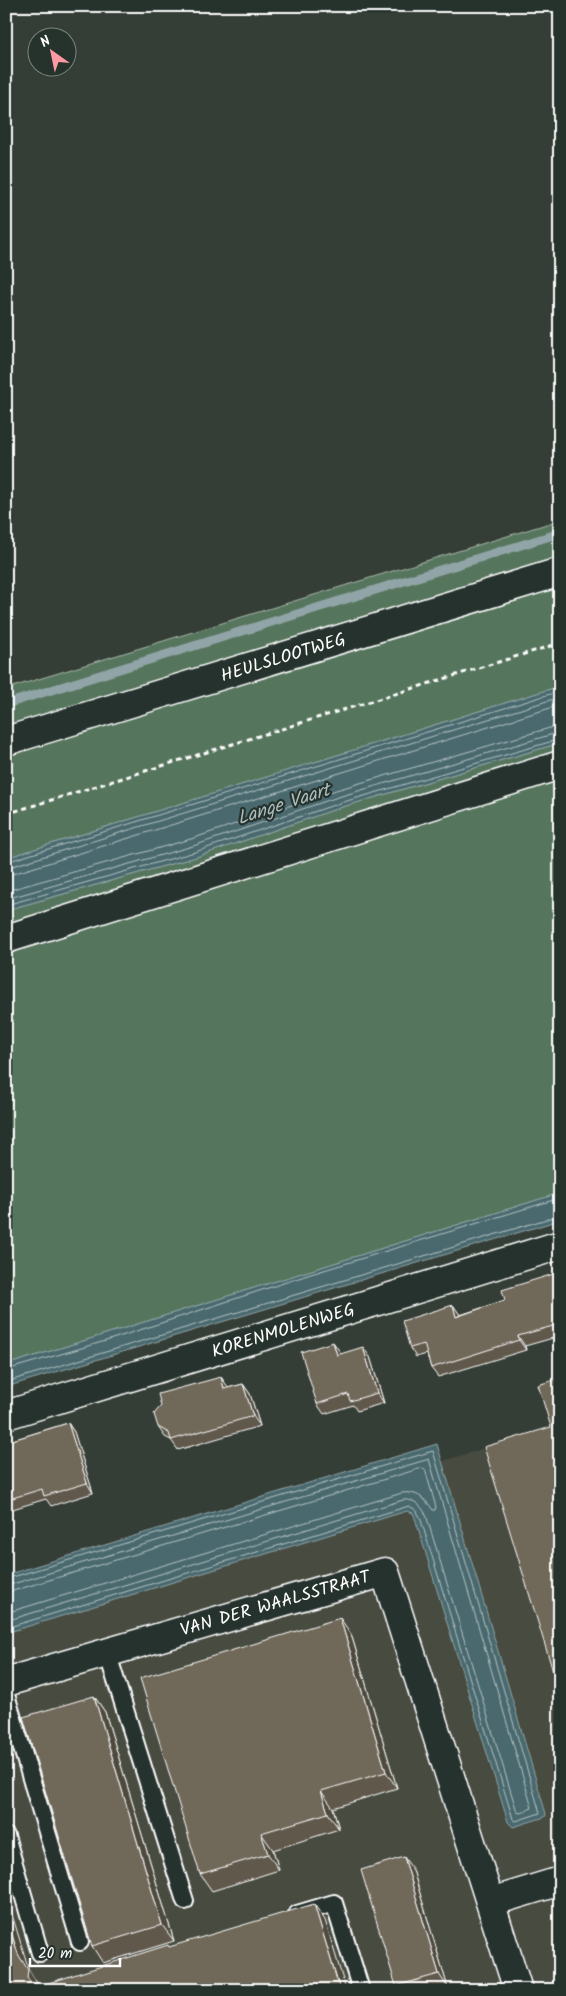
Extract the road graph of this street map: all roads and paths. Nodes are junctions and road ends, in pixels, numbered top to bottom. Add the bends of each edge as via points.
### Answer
1 (560, 572) edge
2 (560, 642) edge
3 (6, 741) edge
4 (560, 766) edge
5 (6, 814) edge
6 (6, 939) edge
7 (560, 1245) edge
8 (6, 1415) edge
9 (107, 1652) junction
10 (6, 1682) edge
11 (6, 1695) edge
12 (6, 1836) edge
13 (560, 1881) edge
14 (185, 1901) dead end
15 (491, 1902) junction
16 (286, 1917) edge
17 (80, 1942) dead end
18 (40, 1953) dead end
19 (361, 1990) edge
20 (518, 1990) edge

1 - 3 street, HEULSLOOTWEG
2 - 5 path
4 - 6 street
7 - 8 street, KORENMOLENWEG
9 - 10 street, VAN DER WAALSSTRAAT
9 - 14 lane
9 - 15 street, VAN DER WAALSSTRAAT via 384,1572
11 - 17 lane
12 - 18 lane
13 - 15 street
15 - 20 street
16 - 19 lane via 334,1903

